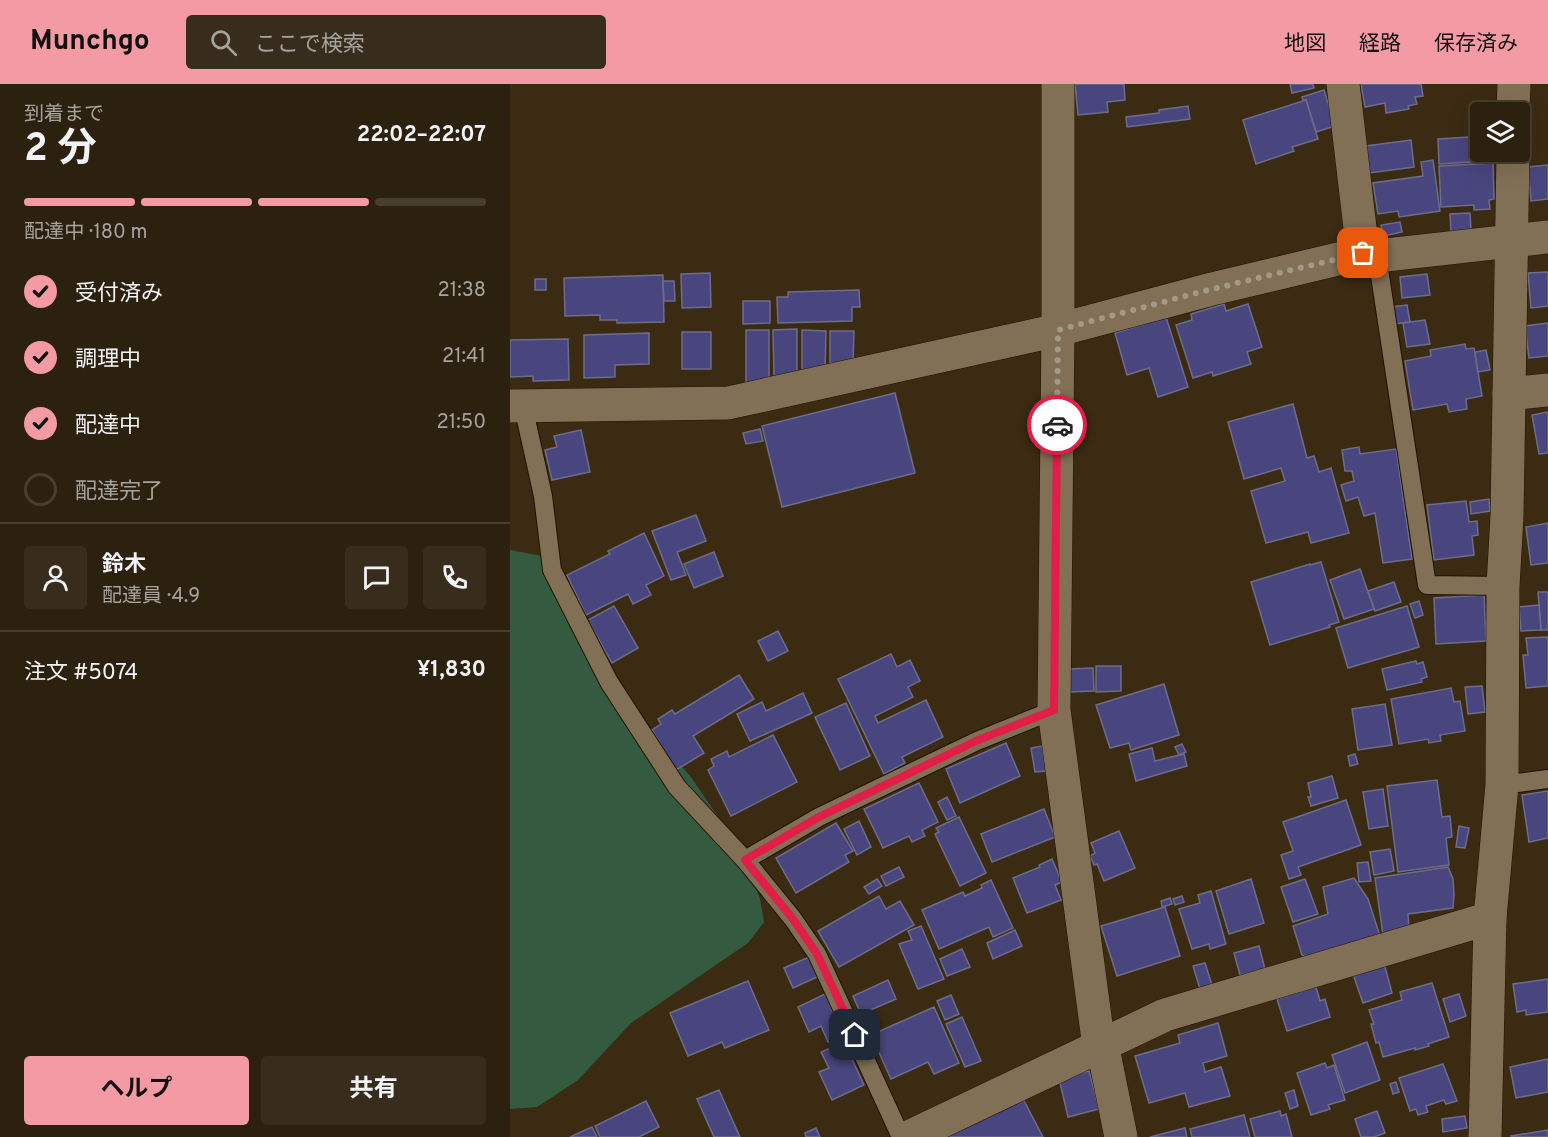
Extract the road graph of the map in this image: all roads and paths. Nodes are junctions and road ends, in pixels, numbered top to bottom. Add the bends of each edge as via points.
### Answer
1 (1058, 84) edge
2 (1343, 84) edge
3 (1514, 84) edge
4 (1513, 102) edge
5 (1513, 162) edge
6 (1548, 237) edge
7 (1511, 241) junction
8 (1370, 254) junction
9 (1058, 330) junction
10 (1548, 390) edge
11 (1509, 394) junction
12 (516, 406) edge
13 (1503, 586) junction
14 (1054, 710) junction
15 (1548, 779) edge
16 (1502, 785) junction
17 (745, 860) junction
18 (1490, 918) junction
19 (1099, 1047) junction
20 (901, 1137) edge
21 (909, 1137) edge
22 (1121, 1137) edge
23 (1485, 1137) edge

1 - 9 street
2 - 8 street
3 - 4 street
5 - 7 street
6 - 7 street
7 - 8 street
7 - 11 street
8 - 9 street via 1212,289
8 - 13 lane via 1427,585
9 - 12 street via 728,403
9 - 14 street
10 - 11 street
11 - 13 street
12 - 17 lane via 543,496 552,570 609,682 661,763 677,787
13 - 16 street
14 - 17 lane via 976,741 819,817
14 - 19 street
15 - 16 lane
16 - 18 street
17 - 20 lane via 817,954
18 - 19 street via 1165,1015
18 - 23 street
19 - 21 street
19 - 22 street via 1105,1058

